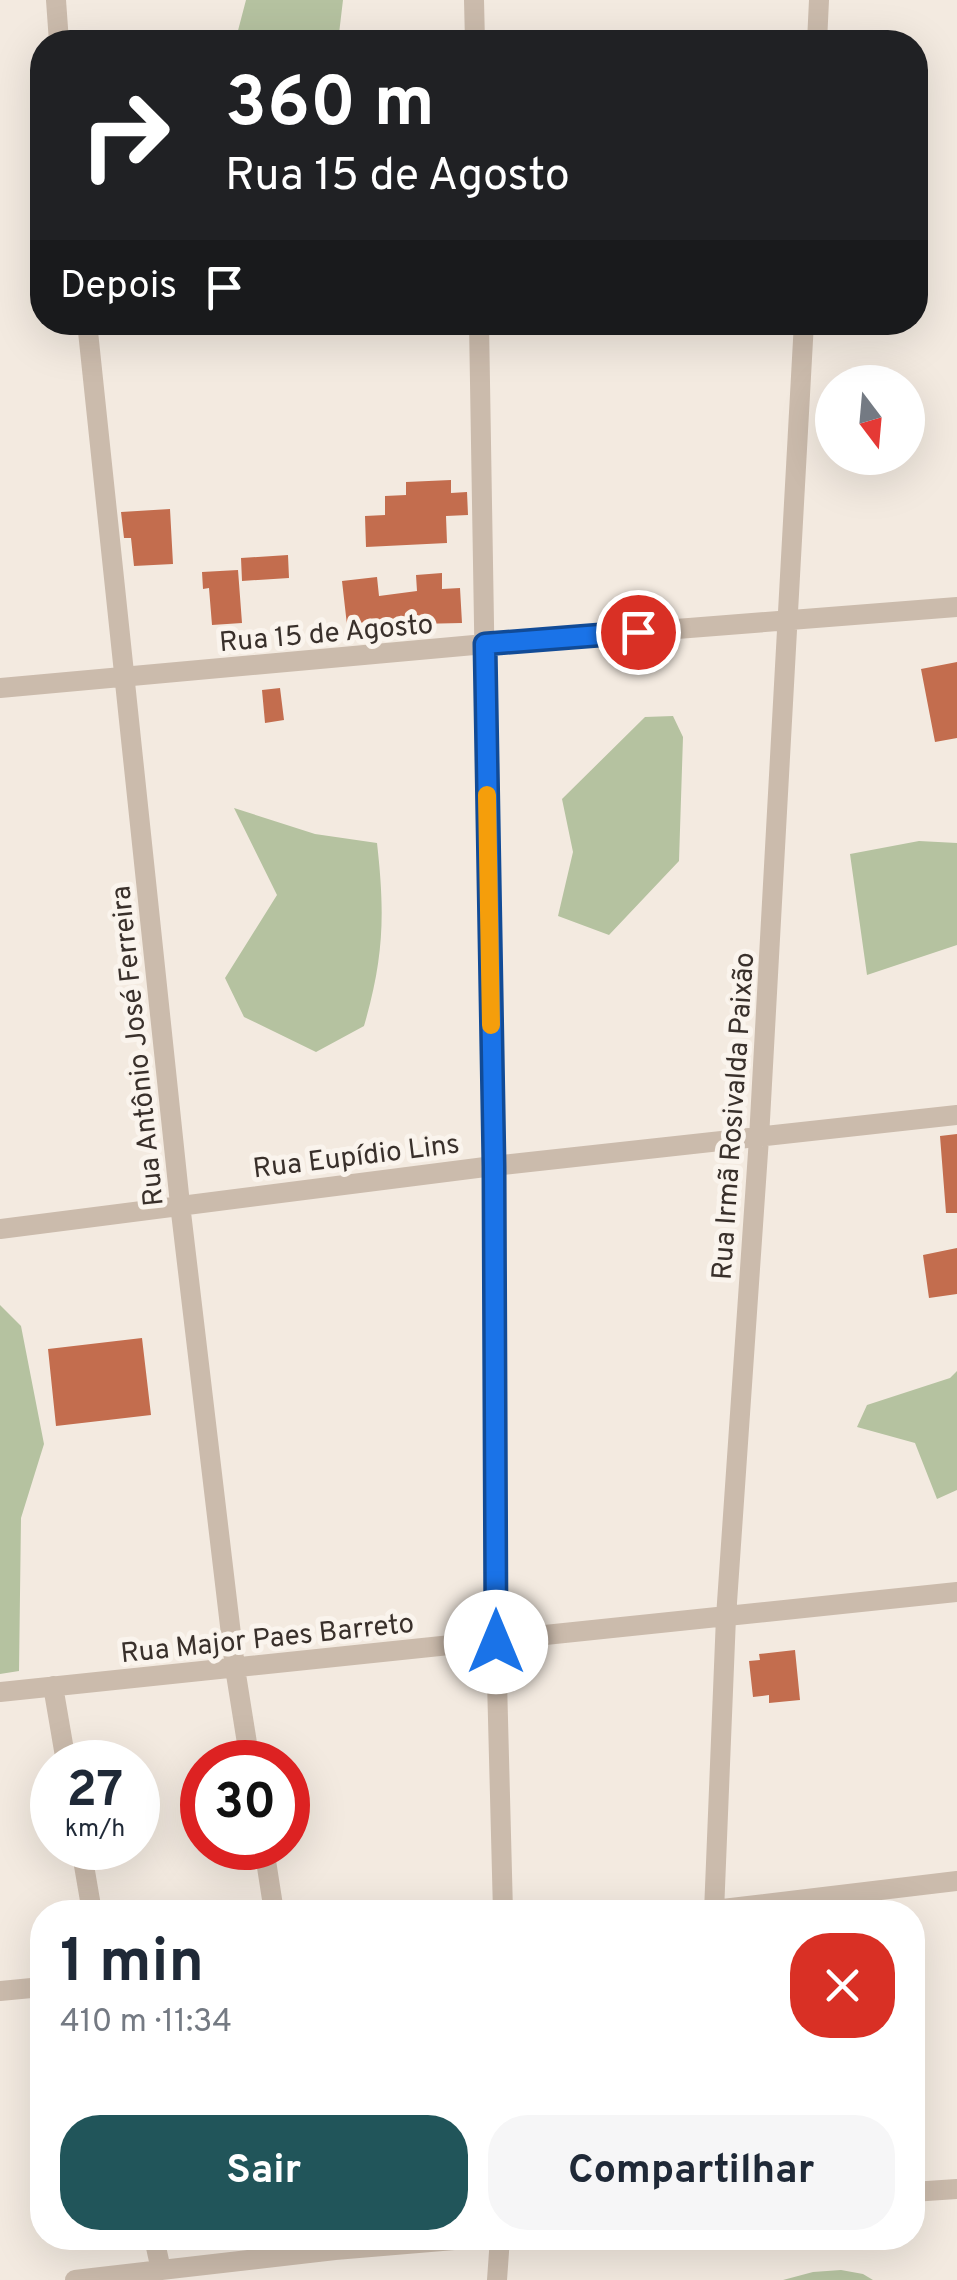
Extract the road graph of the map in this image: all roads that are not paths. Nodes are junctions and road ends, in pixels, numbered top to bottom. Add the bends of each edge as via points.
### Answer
1 (56, 0) edge
2 (474, 0) edge
3 (819, 0) edge
4 (58, 30) edge
5 (475, 30) edge
6 (818, 30) edge
7 (88, 335) edge
8 (479, 335) edge
9 (803, 335) edge
10 (957, 607) edge
11 (790, 619) junction
12 (485, 644) junction
13 (127, 678) junction
14 (0, 688) edge
15 (957, 1115) edge
16 (759, 1138) junction
17 (494, 1166) junction
18 (180, 1204) junction
19 (0, 1228) edge
20 (957, 1592) edge
21 (726, 1617) junction
22 (496, 1642) junction
23 (235, 1668) junction
24 (53, 1686) junction
25 (0, 1692) edge
26 (62, 1740) edge
27 (246, 1740) edge
28 (85, 1870) edge
29 (267, 1870) edge
30 (957, 1880) edge
31 (90, 1900) edge
32 (272, 1900) edge
33 (502, 1900) edge
34 (709, 1900) edge
35 (801, 1900) edge
36 (30, 1988) edge
37 (0, 1991) edge
38 (957, 2189) edge
39 (925, 2191) edge
40 (157, 2250) edge
41 (294, 2250) edge
42 (499, 2250) edge
43 (161, 2270) junction
44 (76, 2280) edge
45 (497, 2280) edge

1 - 4 street
2 - 5 street
3 - 6 street
7 - 13 street, Rua Antônio José Ferreira
8 - 12 street
9 - 11 street, Rua Irmã Rosivalda Paixão
10 - 11 street, Rua 15 de Agosto
11 - 12 street, Rua 15 de Agosto
11 - 16 street, Rua Irmã Rosivalda Paixão
12 - 13 street, Rua 15 de Agosto
12 - 17 street
13 - 14 street, Rua 15 de Agosto
13 - 18 street, Rua Antônio José Ferreira
15 - 16 street, Rua Eupídio Lins
16 - 17 street, Rua Eupídio Lins
16 - 21 street, Rua Irmã Rosivalda Paixão
17 - 18 street, Rua Eupídio Lins
17 - 22 street
18 - 19 street, Rua Eupídio Lins
18 - 23 street, Rua Antônio José Ferreira
20 - 21 street, Rua Major Paes Barreto
21 - 22 street, Rua Major Paes Barreto
21 - 34 street, Rua Irmã Rosivalda Paixão
22 - 23 street, Rua Major Paes Barreto
22 - 33 street
23 - 24 street, Rua Major Paes Barreto
23 - 27 street, Rua Antônio José Ferreira
24 - 25 street, Rua Major Paes Barreto
24 - 26 street
28 - 31 street
29 - 32 street
30 - 35 street
36 - 37 street
38 - 39 street
40 - 43 street
41 - 43 street
42 - 45 street
43 - 44 street

